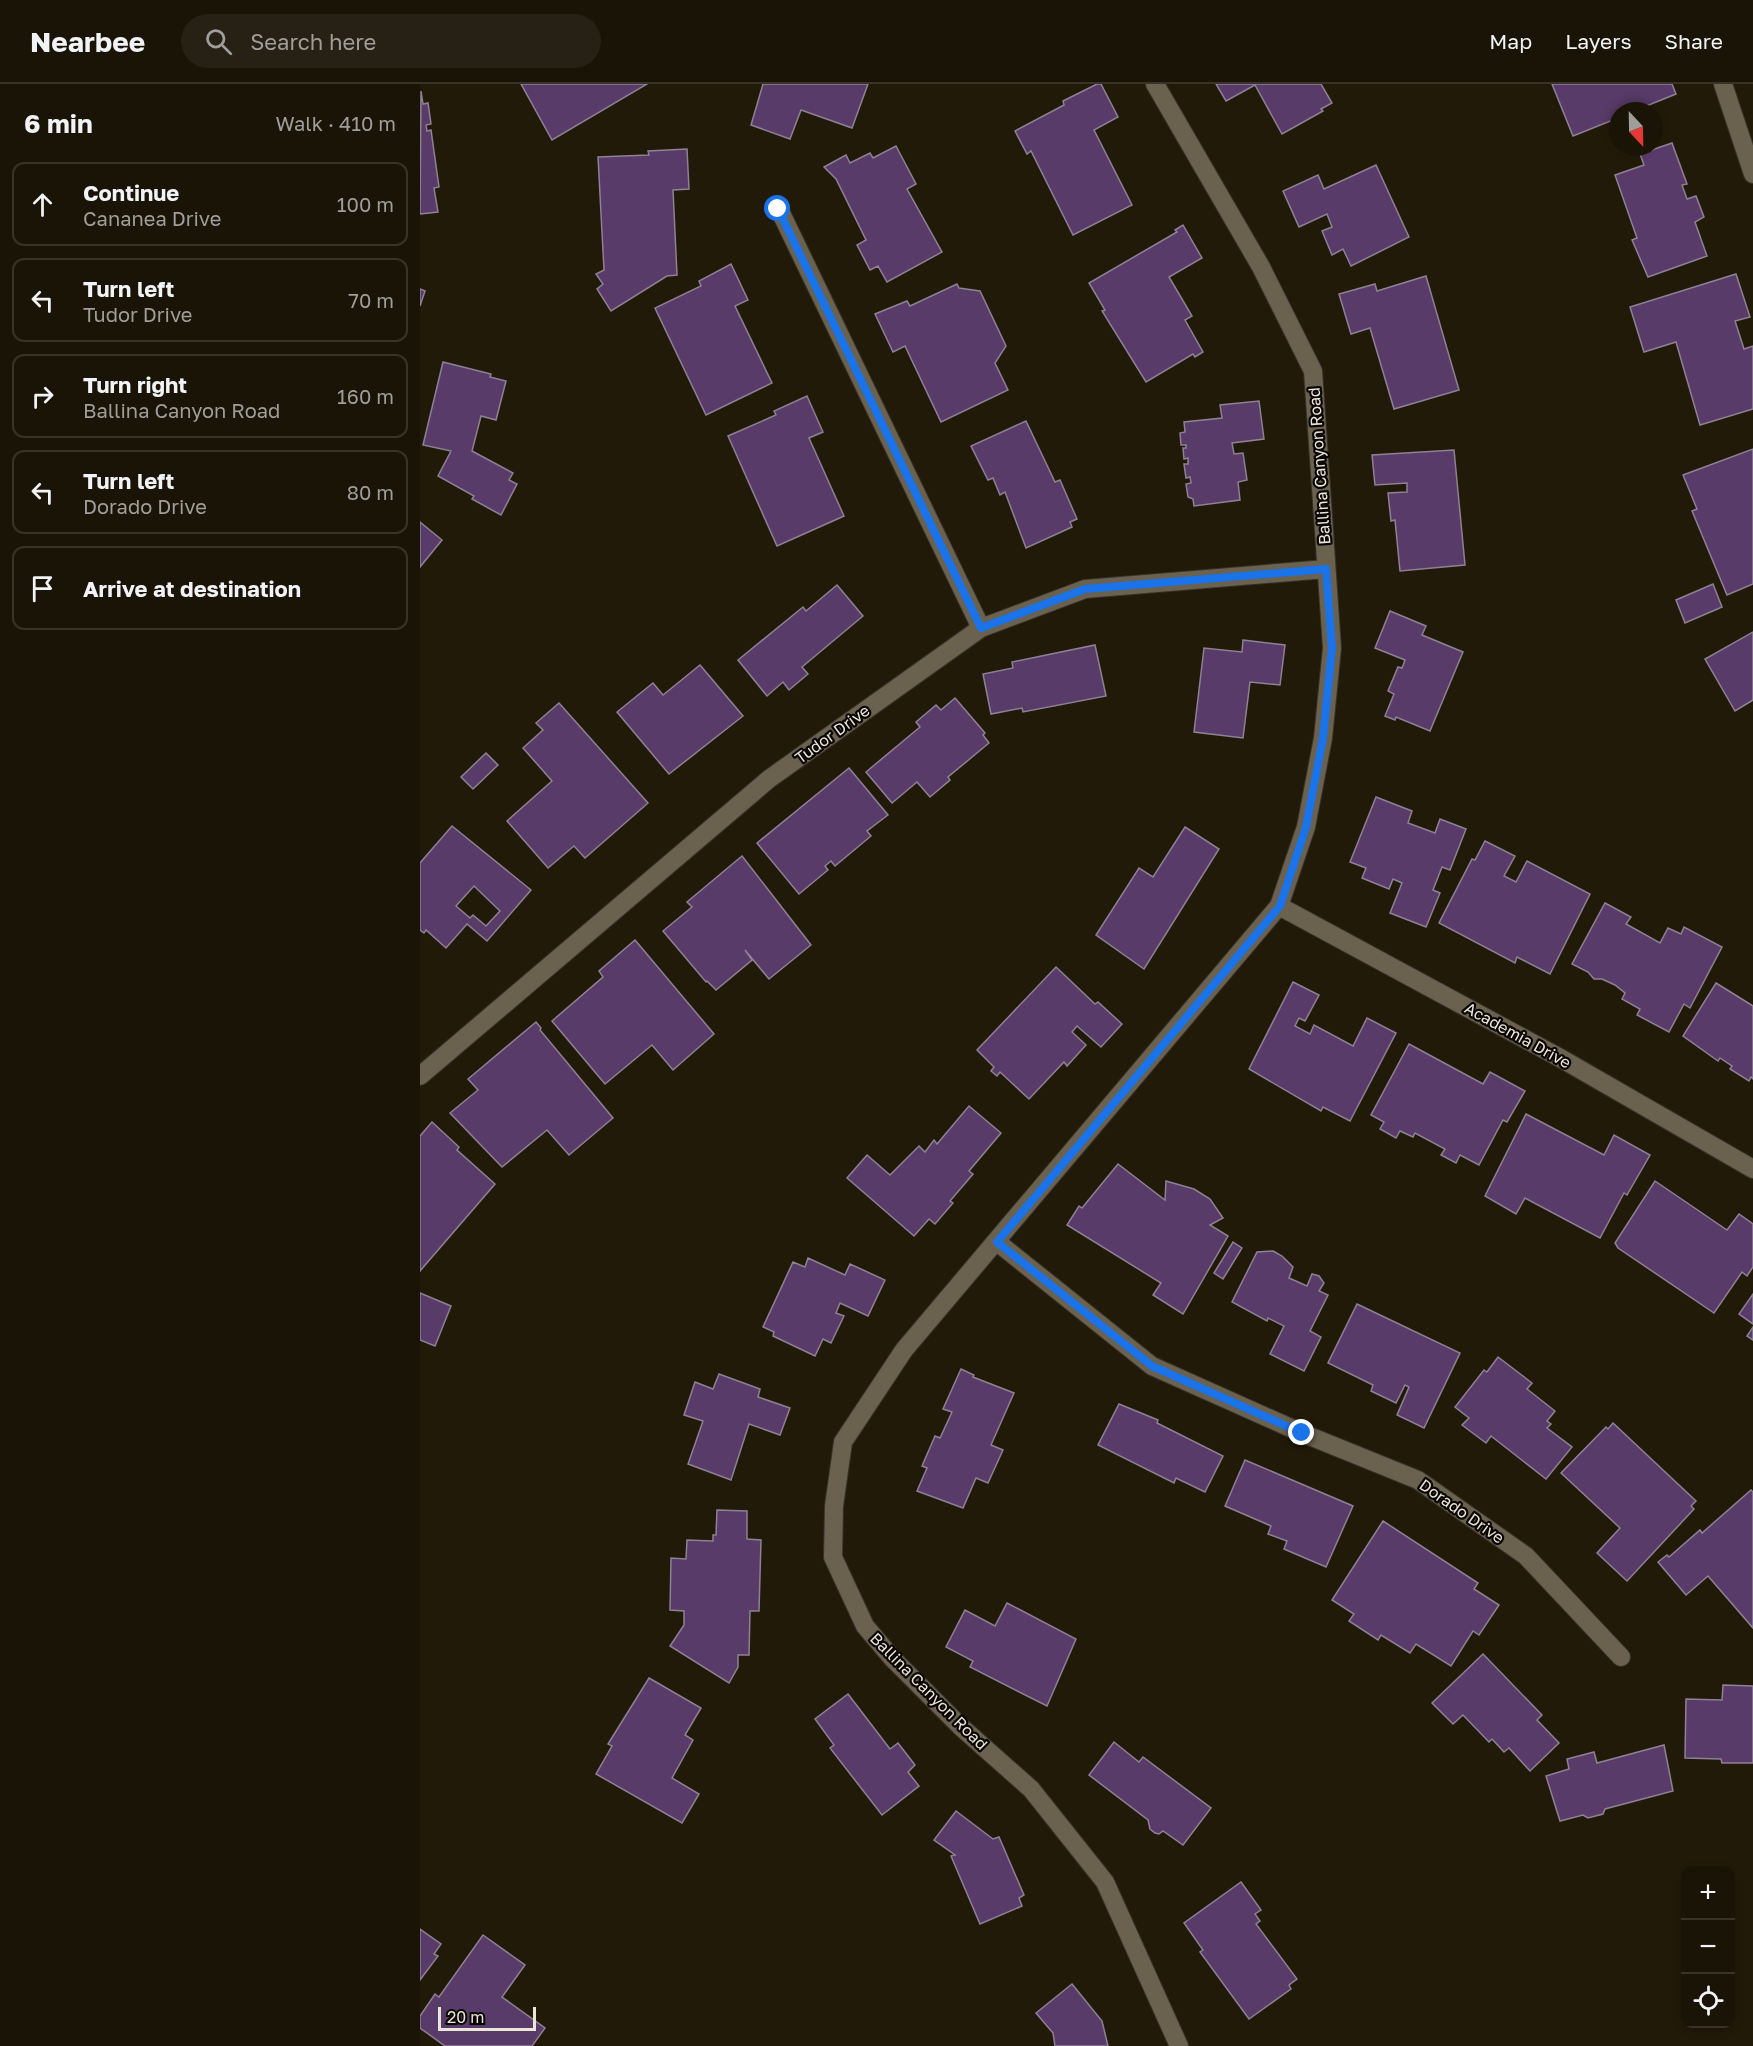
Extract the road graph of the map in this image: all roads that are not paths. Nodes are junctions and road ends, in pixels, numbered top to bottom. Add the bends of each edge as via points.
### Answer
1 (1155, 84) edge
2 (1723, 84) edge
3 (1753, 174) edge
4 (778, 209) dead end
5 (1326, 569) junction
6 (981, 628) junction
7 (1280, 906) junction
8 (420, 1076) edge
9 (1753, 1169) edge
10 (997, 1242) junction
11 (1621, 1657) dead end
12 (1179, 2046) edge

1 - 5 street, Ballina Canyon Road via 1261,267 1313,371
2 - 3 street
4 - 6 street
5 - 6 street, Tudor Drive via 1085,589
5 - 7 street, Ballina Canyon Road via 1332,648 1323,738 1306,827
6 - 8 street, Tudor Drive via 770,779
7 - 9 street, Academia Drive via 1562,1059
7 - 10 street, Ballina Canyon Road
10 - 11 street, Dorado Drive via 1152,1366 1418,1480 1526,1556
10 - 12 street, Ballina Canyon Road via 904,1350 843,1442 834,1506 833,1557 865,1626 961,1727 1031,1789 1105,1882

